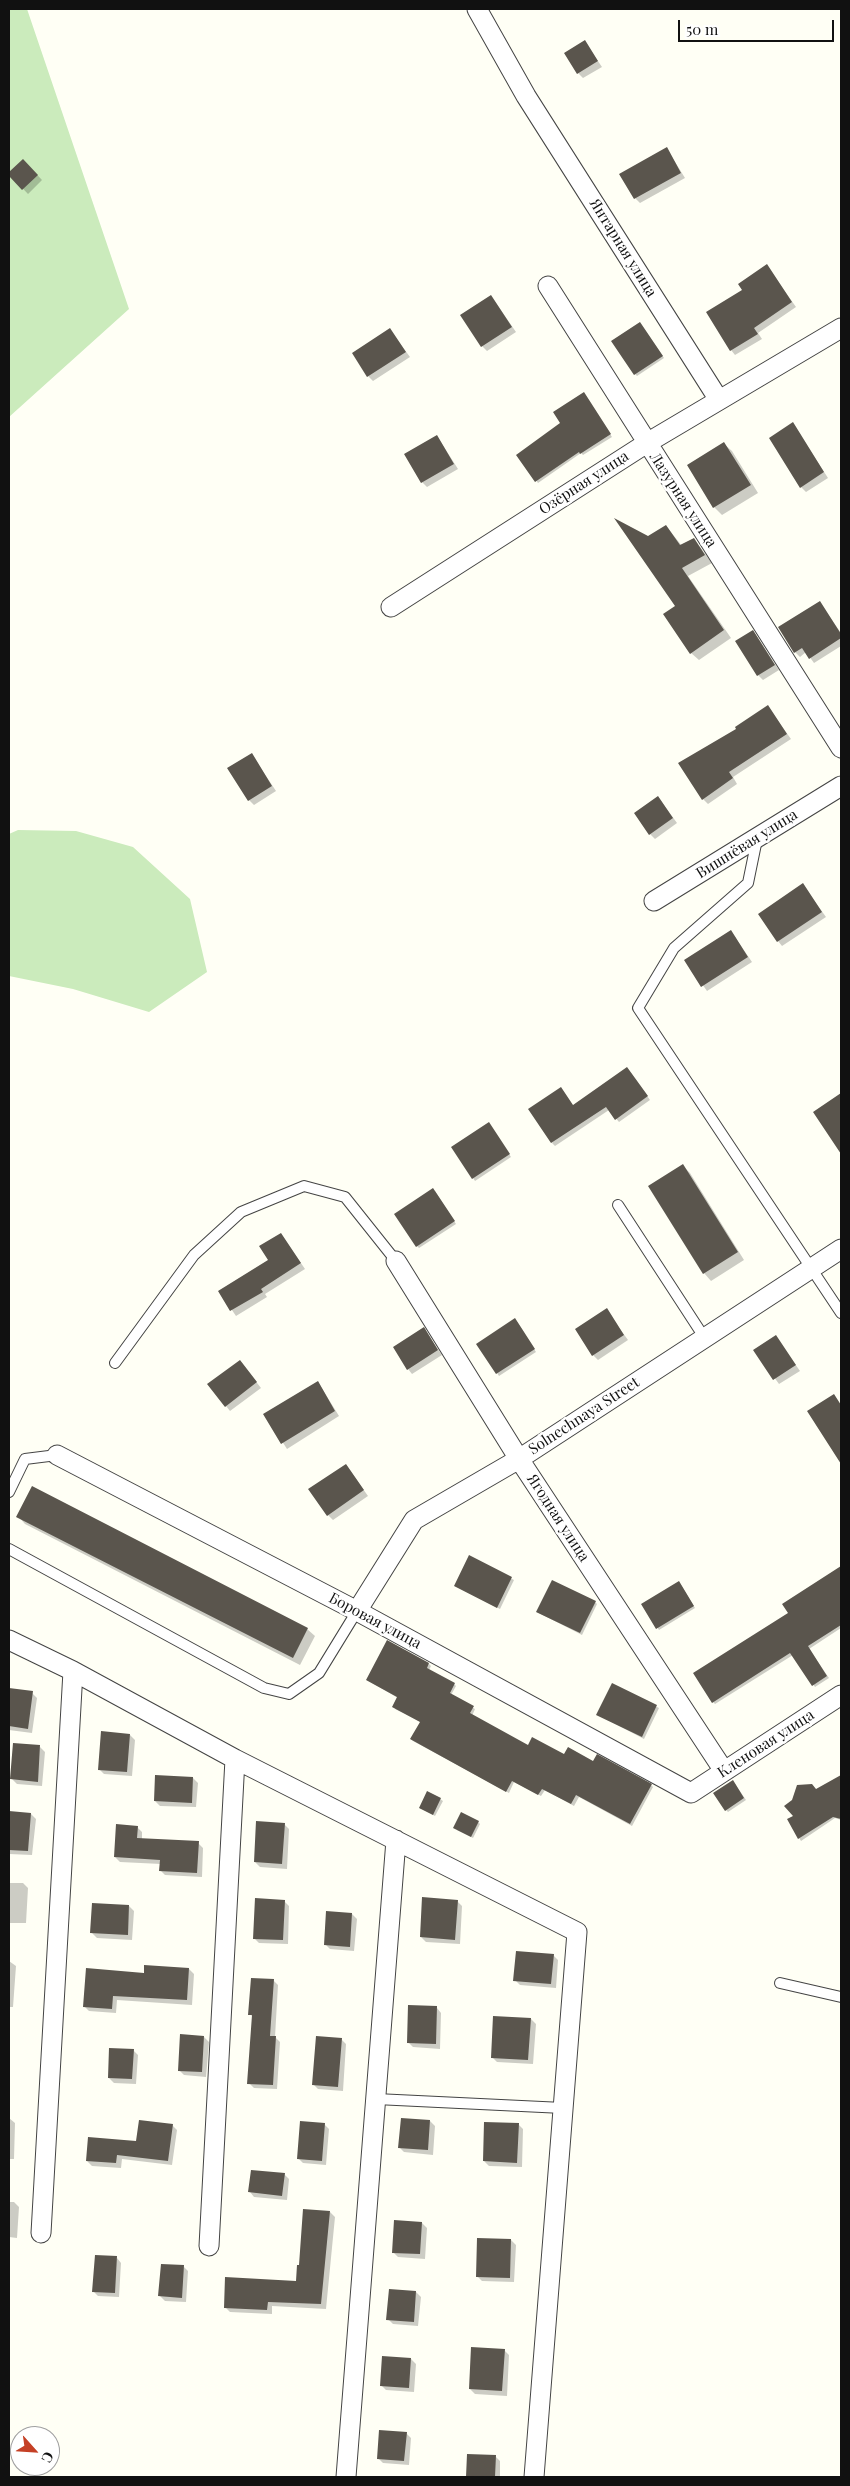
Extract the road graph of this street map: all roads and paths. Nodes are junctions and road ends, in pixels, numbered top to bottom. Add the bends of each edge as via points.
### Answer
1 (477, 9) edge
2 (548, 286) dead end
3 (841, 328) edge
4 (719, 400) junction
5 (647, 443) junction
6 (391, 607) dead end
7 (841, 748) edge
8 (841, 786) edge
9 (757, 838) junction
10 (654, 901) dead end
11 (618, 1205) dead end
12 (841, 1249) edge
13 (396, 1261) joint
14 (812, 1267) junction
15 (841, 1313) edge
16 (704, 1338) junction
17 (115, 1363) dead end
18 (57, 1455) joint
19 (519, 1459) junction
20 (9, 1492) edge
21 (9, 1549) edge
22 (358, 1611) junction
23 (9, 1640) edge
24 (73, 1671) junction
25 (841, 1695) edge
26 (235, 1759) junction
27 (724, 1771) junction
28 (691, 1793) joint
29 (396, 1840) junction
30 (780, 1983) dead end
31 (841, 1997) edge
32 (376, 2099) junction
33 (563, 2108) junction
34 (41, 2233) dead end
35 (209, 2246) dead end
36 (346, 2477) edge
37 (534, 2477) edge

1 - 4 street, Янтарная улица via 526,96
2 - 5 street
3 - 4 street, Лазурная улица
4 - 5 street, Лазурная улица
5 - 6 street, Озёрная улица
5 - 7 street, Лазурная улица
8 - 9 street, Вишнёвая улица
9 - 10 street, Вишнёвая улица
9 - 14 lane via 748,882 674,948 638,1008
11 - 16 lane
12 - 14 street, Solnechnaya Street
13 - 17 lane via 346,1198 304,1186 242,1212 194,1255
13 - 19 street, Ягодная улица
14 - 15 lane
14 - 16 street, Solnechnaya Street
16 - 19 street, Solnechnaya Street
18 - 20 lane via 25,1459
18 - 22 street, Боровая улица
19 - 22 street, Solnechnaya Street via 414,1520
19 - 27 street, Ягодная улица
21 - 22 lane via 264,1688 289,1694 319,1673
22 - 28 street, Боровая улица
23 - 24 street
24 - 26 street
24 - 34 street
25 - 27 street, Кленовая улица
26 - 29 street
26 - 35 street
27 - 28 street, Кленовая улица
29 - 32 street
29 - 33 street via 578,1932
30 - 31 lane
32 - 33 lane
32 - 36 street
33 - 37 street

